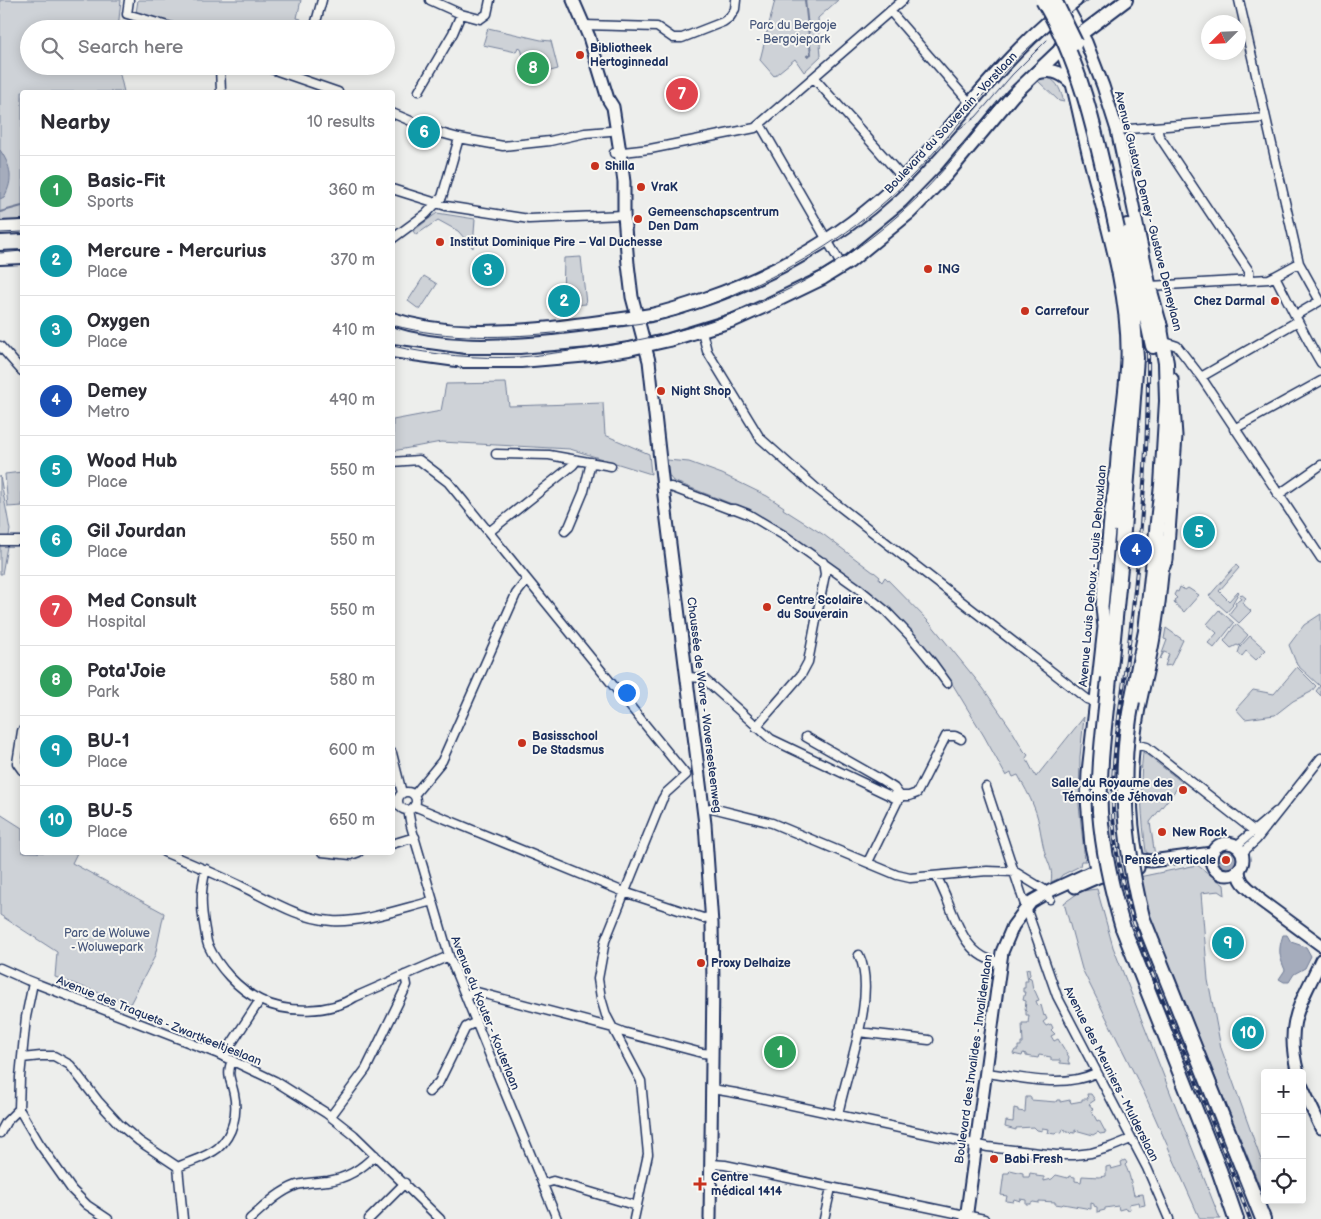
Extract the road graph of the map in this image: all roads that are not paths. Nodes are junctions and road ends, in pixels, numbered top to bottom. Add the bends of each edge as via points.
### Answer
1 (129, 0) edge
2 (322, 0) edge
3 (430, 0) edge
4 (490, 0) edge
5 (573, 0) edge
6 (736, 0) edge
7 (903, 0) edge
8 (1037, 0) edge
9 (1043, 0) edge
10 (1126, 0) edge
11 (1239, 0) edge
12 (1065, 2) edge
13 (890, 11) junction
14 (461, 14) junction
15 (147, 20) edge
16 (316, 20) edge
17 (1048, 22) junction
18 (584, 25) junction
19 (1081, 33) junction
20 (1061, 49) junction
21 (1098, 71) junction
22 (1036, 73) junction
23 (220, 75) edge
24 (289, 76) edge
25 (814, 78) junction
26 (1070, 81) junction
27 (221, 90) edge
28 (332, 90) edge
29 (420, 91) dead end
30 (608, 99) junction
31 (970, 103) junction
32 (395, 114) edge
33 (1265, 118) junction
34 (760, 124) junction
35 (1158, 127) junction
36 (1116, 130) junction
37 (610, 131) junction
38 (459, 138) junction
39 (617, 153) junction
40 (903, 178) junction
41 (395, 190) edge
42 (437, 203) junction
43 (624, 215) junction
44 (20, 227) edge
45 (0, 228) edge
46 (1122, 228) junction
47 (395, 237) edge
48 (826, 240) junction
49 (20, 257) edge
50 (0, 258) edge
51 (1299, 264) junction
52 (842, 266) junction
53 (1275, 276) junction
54 (1249, 280) junction
55 (1150, 286) junction
56 (1320, 301) edge
57 (636, 316) junction
58 (1297, 318) junction
59 (395, 320) edge
60 (1159, 323) junction
61 (702, 330) junction
62 (1165, 342) junction
63 (0, 346) edge
64 (645, 346) junction
65 (395, 351) edge
66 (1321, 364) edge
67 (20, 369) edge
68 (1200, 377) junction
69 (1321, 381) edge
70 (1234, 428) junction
71 (1130, 430) junction
72 (1165, 434) junction
73 (496, 454) dead end
74 (577, 460) junction
75 (395, 462) edge
76 (591, 462) junction
77 (1321, 465) edge
78 (611, 466) dead end
79 (1116, 480) junction
80 (1162, 485) junction
81 (664, 488) junction
82 (1278, 495) junction
83 (1114, 498) junction
84 (565, 531) dead end
85 (489, 532) junction
86 (0, 541) edge
87 (20, 541) edge
88 (1321, 558) edge
89 (823, 562) junction
90 (1163, 565) junction
91 (528, 580) junction
92 (1114, 626) junction
93 (688, 677) junction
94 (947, 683) dead end
95 (1096, 702) junction
96 (756, 727) junction
97 (806, 737) dead end
98 (961, 739) dead end
99 (20, 744) edge
100 (1134, 744) junction
101 (1321, 758) edge
102 (20, 767) edge
103 (700, 773) junction
104 (395, 775) edge
105 (686, 775) junction
106 (986, 787) dead end
107 (414, 795) junction
108 (398, 797) edge
109 (900, 798) junction
110 (411, 808) junction
111 (704, 809) junction
112 (1279, 809) junction
113 (1254, 831) junction
114 (415, 837) junction
115 (1135, 842) junction
116 (395, 843) edge
117 (1090, 846) junction
118 (1239, 849) junction
119 (171, 855) edge
120 (1211, 858) junction
121 (868, 862) junction
122 (1135, 865) junction
123 (206, 869) junction
124 (1240, 870) junction
125 (1015, 872) junction
126 (1097, 873) junction
127 (936, 876) junction
128 (1226, 876) junction
129 (624, 892) junction
130 (1046, 894) junction
131 (433, 900) junction
132 (1260, 900) junction
133 (1027, 910) junction
134 (712, 917) junction
135 (1321, 945) edge
136 (859, 955) dead end
137 (449, 956) junction
138 (1321, 960) edge
139 (1001, 962) junction
140 (0, 968) edge
141 (405, 975) junction
142 (33, 983) junction
143 (465, 995) junction
144 (260, 1000) junction
145 (476, 1022) junction
146 (613, 1028) junction
147 (858, 1032) junction
148 (929, 1040) dead end
149 (713, 1054) junction
150 (22, 1058) junction
151 (228, 1058) junction
152 (1297, 1069) edge
153 (986, 1073) junction
154 (1096, 1073) junction
155 (712, 1089) junction
156 (429, 1092) dead end
157 (1306, 1096) edge
158 (19, 1109) junction
159 (838, 1115) junction
160 (331, 1116) junction
161 (1321, 1128) edge
162 (0, 1133) edge
163 (1131, 1139) junction
164 (977, 1144) junction
165 (375, 1155) junction
166 (711, 1164) junction
167 (178, 1167) junction
168 (404, 1184) junction
169 (543, 1184) junction
170 (831, 1188) junction
171 (637, 1206) junction
172 (967, 1218) edge
173 (108, 1219) edge
174 (183, 1219) edge
175 (250, 1219) edge
176 (368, 1219) edge
177 (440, 1219) edge
178 (557, 1219) edge
179 (634, 1219) edge
180 (710, 1219) edge
181 (824, 1219) edge
182 (984, 1219) edge
183 (1169, 1219) edge
184 (1236, 1219) edge
185 (1264, 1219) edge

1 - 15 street via 127,14
2 - 16 street
3 - 14 street
4 - 14 street via 485,17 476,19
5 - 18 main road, Chaussée de Wavre - Waversesteenweg
6 - 18 street via 735,9 723,22 682,38 673,38 657,27
7 - 13 street
8 - 17 main road
9 - 46 highway, bridge via 1079,79
10 - 19 main road, Boulevard du Souverain - Vorstlaan
11 - 33 street
12 - 17 main road, Boulevard du Souverain - Vorstlaan
12 - 19 main road, Avenue Gustave Demey - Gustave Demeylaan
12 - 46 highway, bridge via 1067,25 1088,76
13 - 25 street
13 - 31 street
14 - 29 street
17 - 20 main road
17 - 31 main road, Boulevard du Souverain - Vorstlaan
18 - 30 main road, Chaussée de Wavre - Waversesteenweg
19 - 20 main road, Boulevard du Souverain - Vorstlaan
19 - 21 main road, Avenue Gustave Demey - Gustave Demeylaan
20 - 22 main road, Boulevard du Souverain - Vorstlaan
20 - 26 main road
21 - 26 main road via 1084,65 1076,70
21 - 36 main road, Avenue Gustave Demey - Gustave Demeylaan
22 - 26 main road via 1049,70
22 - 52 main road, Boulevard du Souverain - Vorstlaan via 910,212 860,255
23 - 27 street
24 - 28 street
25 - 34 street
25 - 40 street
26 - 79 main road, Avenue Louis Dehoux - Louis Dehouxlaan via 1118,277 1126,324 1127,358
30 - 37 main road, Chaussée de Wavre - Waversesteenweg
30 - 39 main road, Chaussée de Wavre - Waversesteenweg via 613,107
31 - 40 main road, Boulevard du Souverain - Vorstlaan
32 - 38 street
33 - 35 street
33 - 51 street
34 - 39 street via 755,128
34 - 48 street
35 - 36 street
35 - 54 street via 1159,136 1249,271
36 - 55 main road, Avenue Gustave Demey - Gustave Demeylaan
37 - 38 street via 503,146
37 - 39 main road, Chaussée de Wavre - Waversesteenweg
38 - 42 street via 442,197
39 - 43 main road, Chaussée de Wavre - Waversesteenweg via 624,182
40 - 48 main road, Boulevard du Souverain - Vorstlaan via 865,213
41 - 42 street
42 - 43 street via 529,219
42 - 47 street
43 - 57 main road, Chaussée de Wavre - Waversesteenweg
44 - 45 main road
46 - 71 highway via 1134,320 1135,381
46 - 72 highway via 1159,375
48 - 52 street
48 - 57 main road, Boulevard du Souverain - Vorstlaan via 797,259 738,287 671,310
49 - 50 main road
51 - 53 street
51 - 56 street
52 - 61 main road, Boulevard du Souverain - Vorstlaan via 763,307
53 - 54 street
53 - 58 street
54 - 55 street
55 - 60 main road, Avenue Gustave Demey - Gustave Demeylaan
56 - 58 street
57 - 59 main road, Boulevard du Souverain - Vorstlaan via 591,324 503,332 442,329
57 - 64 main road, Chaussée de Wavre - Waversesteenweg
58 - 66 street
58 - 68 street
60 - 62 main road, Avenue Gustave Demey - Gustave Demeylaan
60 - 72 highway via 1166,362
61 - 64 main road, Boulevard du Souverain - Vorstlaan
61 - 95 street via 707,351 760,438 816,488
62 - 68 street, Avenue Gustave Demey - Gustave Demeylaan via 1177,346
62 - 90 main road via 1174,396 1176,436 1168,560
63 - 67 street
64 - 65 main road, Boulevard du Souverain - Vorstlaan via 521,361 464,361
64 - 81 main road, Chaussée de Wavre - Waversesteenweg
68 - 70 street, Avenue Gustave Demey - Gustave Demeylaan
69 - 70 street
70 - 82 street, Avenue Gustave Demey - Gustave Demeylaan
71 - 79 highway
71 - 92 highway
72 - 80 highway
73 - 74 street via 549,455
74 - 76 street
74 - 85 street
75 - 85 street via 419,460 448,482
76 - 78 street
76 - 84 street via 584,491
77 - 82 street
79 - 83 main road, Avenue Louis Dehoux - Louis Dehouxlaan
80 - 90 highway
80 - 185 highway, bridge via 1146,631 1124,757 1128,851 1142,917
81 - 89 street via 671,487 748,514
81 - 93 main road, Chaussée de Wavre - Waversesteenweg
82 - 88 street, Avenue Gustave Demey - Gustave Demeylaan
83 - 92 highway via 1116,526 1111,606
83 - 95 main road, Avenue Louis Dehoux - Louis Dehouxlaan
85 - 91 street
86 - 87 street
89 - 94 street via 886,611 932,660
89 - 96 street via 826,569 808,662 802,675
90 - 100 main road
91 - 105 street
91 - 107 street via 516,594 442,761
92 - 184 highway, bridge via 1100,812 1113,890 1123,928
93 - 96 street via 704,678
93 - 103 main road, Chaussée de Wavre - Waversesteenweg
95 - 117 main road, Avenue Louis Dehoux - Louis Dehouxlaan via 1088,772
96 - 109 street via 794,752
97 - 109 street via 894,788
98 - 109 street via 946,736 917,792
99 - 102 street via 17,763
100 - 113 street via 1147,747
100 - 115 main road via 1132,808
101 - 112 street
103 - 105 street
103 - 111 main road, Chaussée de Wavre - Waversesteenweg
104 - 108 street
105 - 129 street via 666,792
106 - 125 street, Avenue des Meuniers - Mulderslaan
107 - 108 street via 409,792
107 - 110 street via 416,800
108 - 110 street via 400,807
109 - 121 street
110 - 114 street, Avenue du Kouter - Kouterlaan
110 - 129 street
111 - 121 street via 714,808 772,823
111 - 134 main road, Chaussée de Wavre - Waversesteenweg
112 - 113 street
112 - 118 street via 1256,840
113 - 118 street
114 - 116 street
114 - 131 street, Avenue du Kouter - Kouterlaan
115 - 117 street via 1124,851 1109,855 1099,855
115 - 122 main road
117 - 126 main road, Avenue Louis Dehoux - Louis Dehouxlaan
118 - 120 main road via 1222,844 1214,849
118 - 124 main road via 1243,862
119 - 123 street
120 - 122 main road, Boulevard des Invalides - Invalidenlaan
120 - 128 main road via 1216,872
121 - 127 street via 910,878
122 - 126 main road, Boulevard des Invalides - Invalidenlaan
123 - 131 street via 297,914 318,919 357,920
123 - 144 street via 201,899 207,943 233,980
124 - 128 main road
124 - 132 main road via 1243,883
125 - 127 street via 987,870
125 - 130 street
125 - 133 street, Avenue des Meuniers - Mulderslaan
126 - 130 main road, Boulevard des Invalides - Invalidenlaan
127 - 139 street via 965,939 986,960
128 - 132 main road via 1245,893
129 - 134 street via 703,918
129 - 146 street via 605,941 598,979 606,1015
130 - 133 main road, Boulevard des Invalides - Invalidenlaan via 1034,908
131 - 137 street, Avenue du Kouter - Kouterlaan
132 - 135 main road
133 - 139 main road, Boulevard des Invalides - Invalidenlaan via 1010,931
133 - 154 street, Avenue des Meuniers - Mulderslaan via 1057,996
134 - 149 main road, Chaussée de Wavre - Waversesteenweg
136 - 147 street via 864,965 864,1009
137 - 141 street
137 - 143 street, Avenue du Kouter - Kouterlaan
138 - 152 main road via 1292,1028
139 - 153 main road, Boulevard des Invalides - Invalidenlaan
140 - 142 street, Avenue des Traquets - Zwartkeeltjeslaan
141 - 144 street via 329,1008 294,1009
141 - 160 street via 407,986 366,1069
142 - 150 street
142 - 151 street, Avenue des Traquets - Zwartkeeltjeslaan
143 - 145 street, Avenue du Kouter - Kouterlaan
143 - 146 street via 477,992
144 - 151 street via 228,1049
145 - 156 street via 466,1027 439,1082
145 - 169 street, Avenue du Kouter - Kouterlaan
146 - 149 street
146 - 171 street via 641,1082 648,1154
147 - 148 street
147 - 159 street
149 - 155 main road, Chaussée de Wavre - Waversesteenweg
150 - 158 street
150 - 167 street via 54,1056 70,1065 119,1124
151 - 160 street, Avenue des Traquets - Zwartkeeltjeslaan via 275,1081
151 - 167 street via 228,1074 236,1108 228,1136 218,1148
153 - 154 street via 1068,1082
153 - 164 main road, Boulevard des Invalides - Invalidenlaan
154 - 163 street, Avenue des Meuniers - Mulderslaan
155 - 159 street
155 - 166 main road, Chaussée de Wavre - Waversesteenweg
157 - 161 main road
158 - 162 street
158 - 173 street via 72,1190
159 - 164 street
160 - 165 street, Avenue des Traquets - Zwartkeeltjeslaan
163 - 164 street via 1111,1148 1074,1155
163 - 183 street, Avenue des Meuniers - Mulderslaan
164 - 172 main road, Boulevard des Invalides - Invalidenlaan
165 - 168 street, Avenue des Traquets - Zwartkeeltjeslaan
165 - 175 street via 349,1176 308,1182 287,1190
166 - 170 street
166 - 180 main road, Chaussée de Wavre - Waversesteenweg
167 - 174 street
168 - 176 street
168 - 177 street, Avenue des Traquets - Zwartkeeltjeslaan
169 - 171 street via 553,1181
169 - 178 street, Avenue du Kouter - Kouterlaan
170 - 172 street
170 - 181 street
171 - 179 street
172 - 182 street

